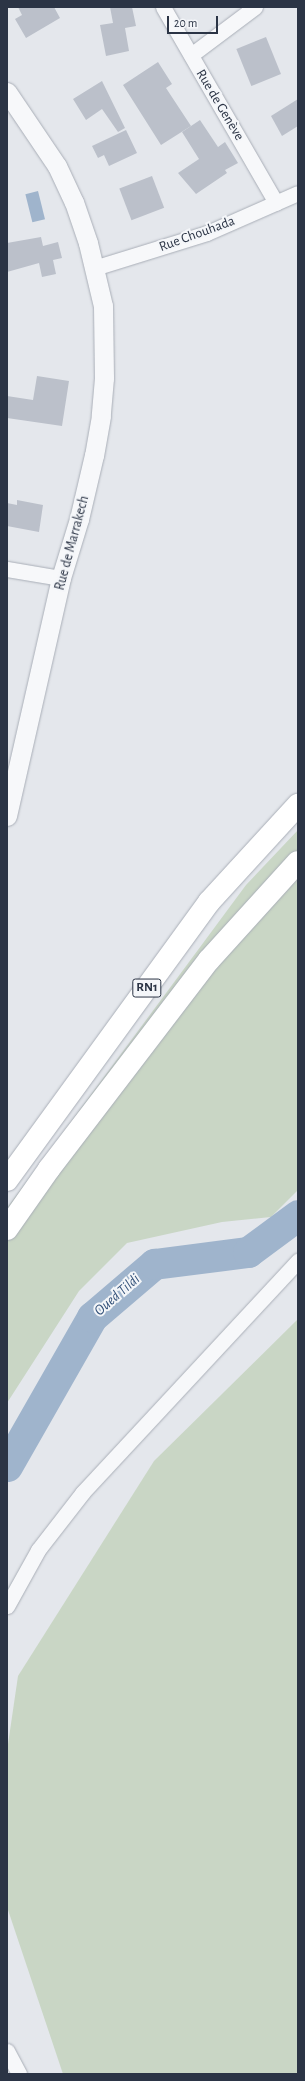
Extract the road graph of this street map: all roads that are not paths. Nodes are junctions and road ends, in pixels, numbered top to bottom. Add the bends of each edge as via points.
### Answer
1 (163, 7) edge
2 (255, 7) edge
3 (191, 55) junction
4 (7, 92) edge
5 (298, 193) edge
6 (276, 203) junction
7 (94, 268) junction
8 (7, 569) edge
9 (61, 578) junction
10 (298, 805) edge
11 (7, 816) edge
12 (298, 862) edge
13 (7, 1180) edge
14 (7, 1229) edge
15 (298, 1260) edge
16 (7, 1606) edge
17 (7, 2051) edge
18 (19, 2074) edge

1 - 3 street, Rue de Genève
2 - 3 street
3 - 6 street, Rue de Genève
4 - 7 street, Rue de Marrakech via 57,166 74,202
5 - 6 street, Rue Chouhada
6 - 7 street, Rue Chouhada via 207,234
7 - 9 street, Rue de Marrakech via 103,306 104,378 101,416 79,519
8 - 9 street
9 - 11 street, Rue de Marrakech
10 - 13 highway, RN1 via 209,902
12 - 14 highway, RN1 via 209,960 49,1169
15 - 16 street via 83,1492 38,1550
17 - 18 street

